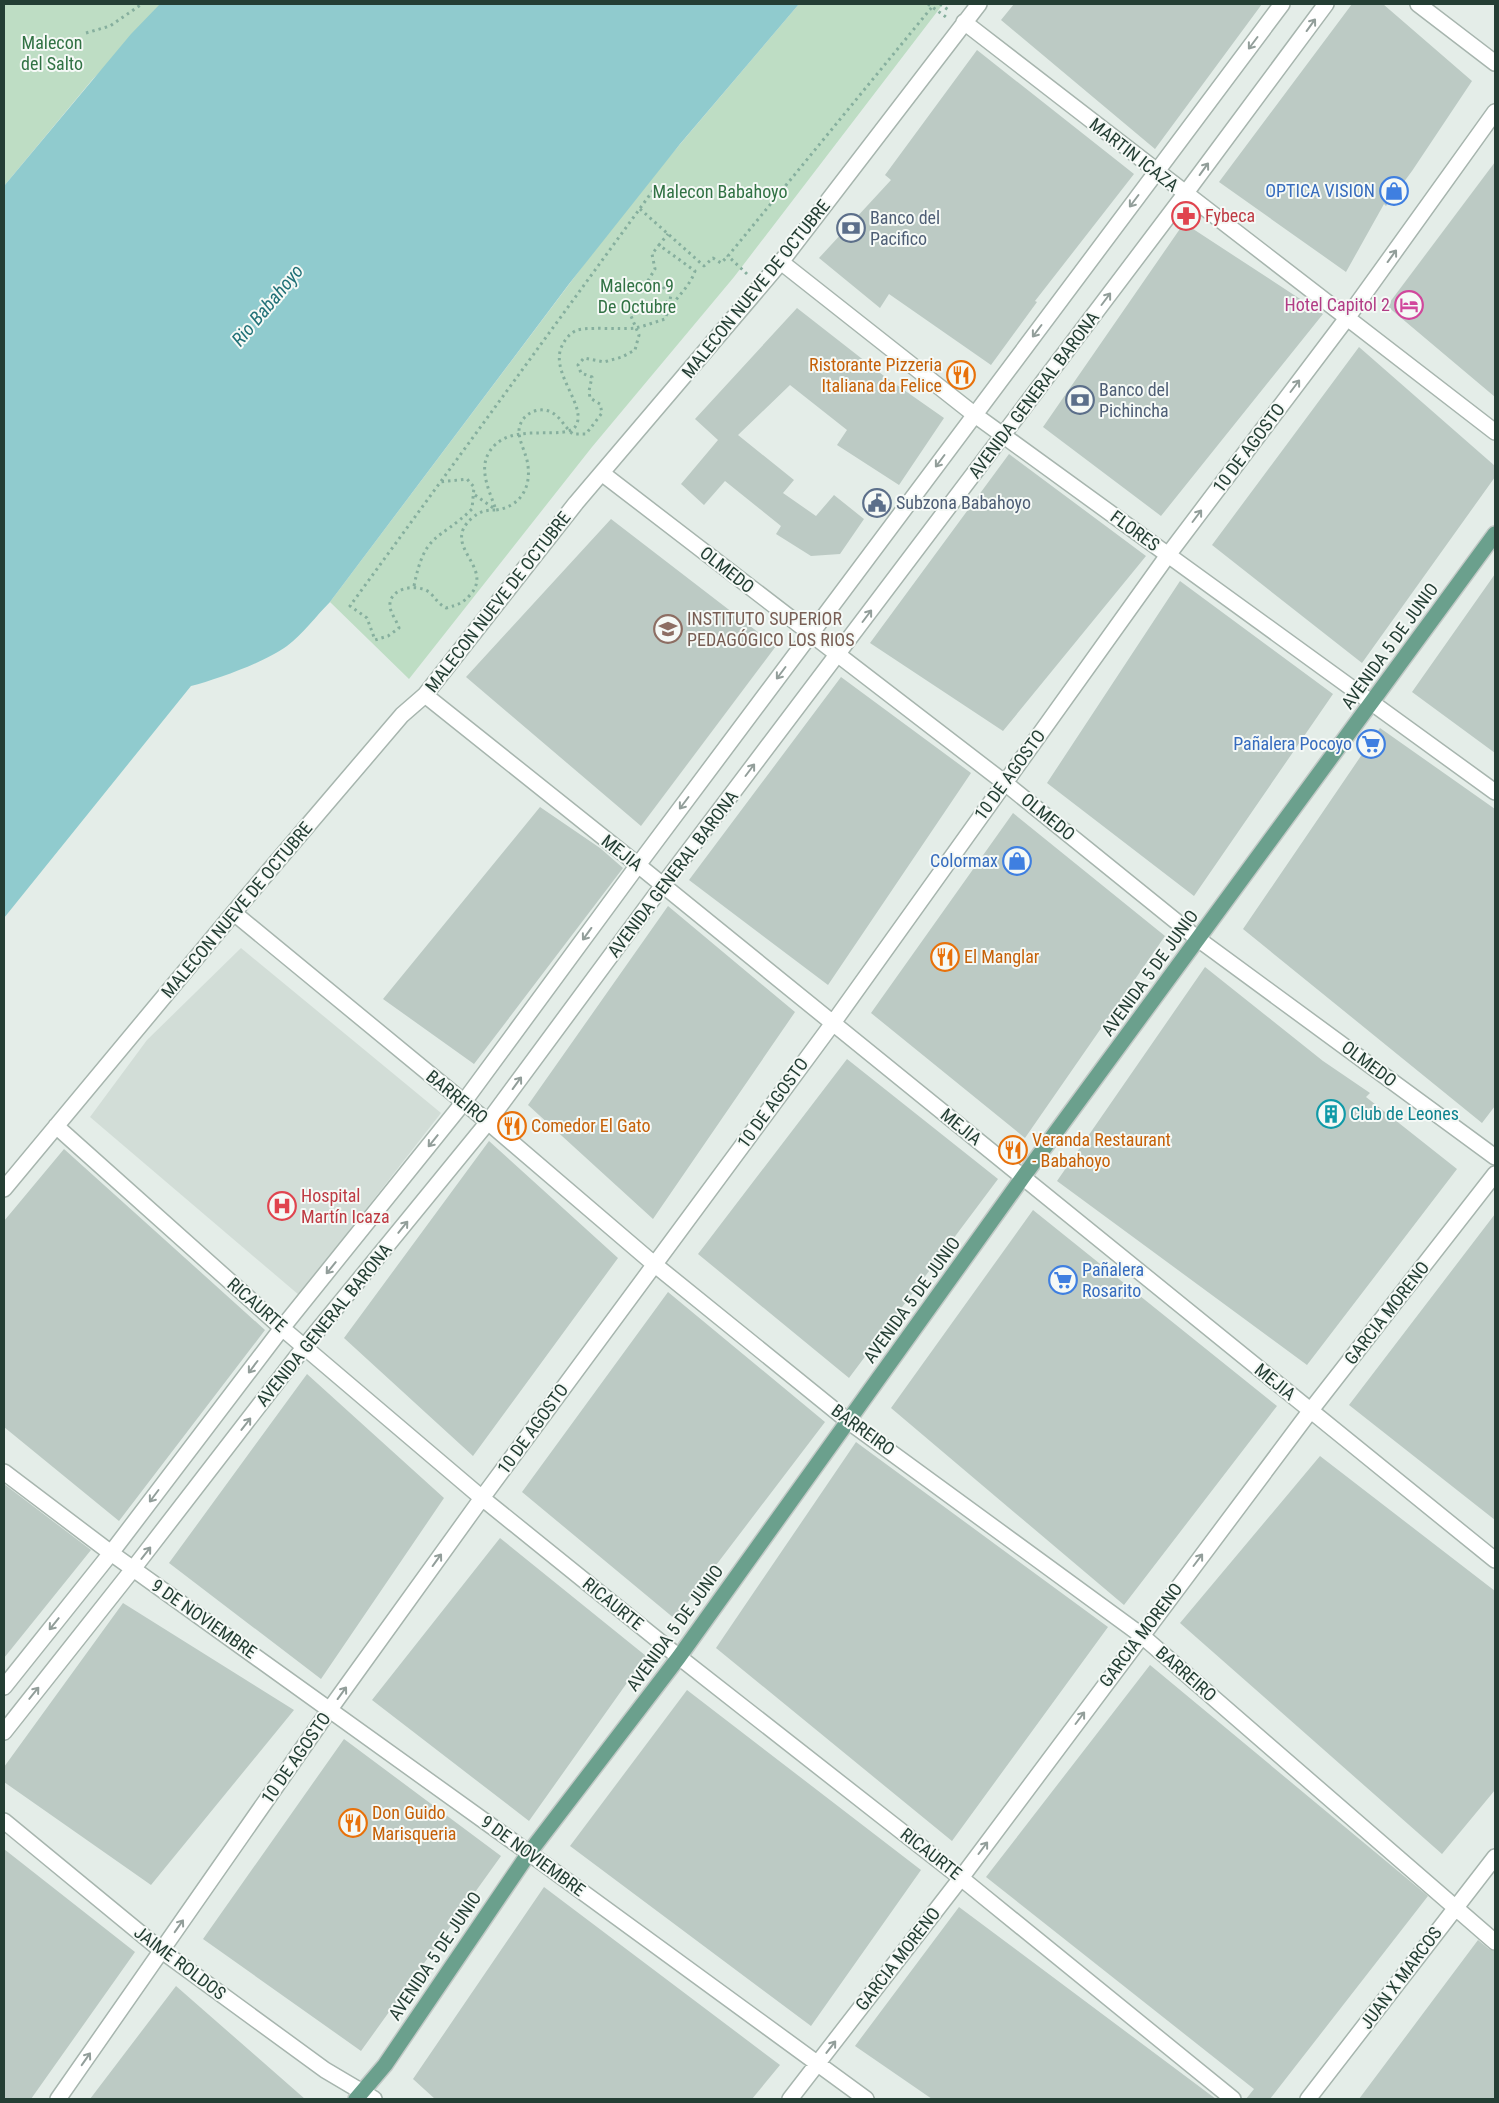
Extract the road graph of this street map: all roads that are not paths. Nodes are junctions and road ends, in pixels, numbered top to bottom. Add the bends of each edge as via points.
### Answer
1 (979, 4) edge
2 (1282, 4) edge
3 (1326, 4) edge
4 (1418, 4) edge
5 (964, 22) junction
6 (1495, 63) edge
7 (1495, 112) edge
8 (1156, 172) junction
9 (1185, 194) junction
10 (781, 262) junction
11 (1347, 318) junction
12 (974, 415) junction
13 (1495, 432) edge
14 (1003, 436) junction
15 (602, 474) junction
16 (1495, 534) edge
17 (1168, 555) junction
18 (810, 634) junction
19 (838, 654) junction
20 (425, 695) junction
21 (1372, 702) junction
22 (1005, 783) junction
23 (1495, 792) edge
24 (638, 865) junction
25 (663, 885) junction
26 (234, 912) junction
27 (1198, 939) junction
28 (832, 1023) junction
29 (463, 1103) junction
30 (488, 1122) junction
31 (56, 1126) junction
32 (1495, 1158) edge
33 (1495, 1174) edge
34 (1023, 1177) junction
35 (4, 1189) edge
36 (654, 1264) junction
37 (282, 1328) junction
38 (306, 1346) junction
39 (1311, 1410) junction
40 (848, 1420) junction
41 (4, 1472) edge
42 (482, 1498) junction
43 (111, 1553) junction
44 (1495, 1560) edge
45 (133, 1569) junction
46 (1141, 1635) junction
47 (679, 1657) junction
48 (4, 1687) edge
49 (330, 1710) junction
50 (4, 1732) edge
51 (4, 1821) edge
52 (529, 1853) junction
53 (1495, 1857) edge
54 (961, 1878) junction
55 (1455, 1907) junction
56 (1495, 1942) edge
57 (162, 1951) junction
58 (818, 2064) junction
59 (364, 2097) edge
60 (58, 2099) edge
61 (790, 2099) edge
62 (866, 2099) edge
63 (1233, 2099) edge
64 (1308, 2099) edge

1 - 5 street, MALECON NUEVE DE OCTUBRE
2 -> 8 street, AVENIDA GENERAL BARONA
9 -> 3 street, AVENIDA GENERAL BARONA
4 - 6 street
5 - 8 street, MARTIN ICAZA
5 - 10 street, MALECON NUEVE DE OCTUBRE
11 -> 7 street, 10 DE AGOSTO
8 - 9 street, MARTIN ICAZA
8 -> 12 street, AVENIDA GENERAL BARONA
9 - 11 street, MARTIN ICAZA
14 -> 9 street, AVENIDA GENERAL BARONA
10 - 12 street, FLORES
10 - 15 street, MALECON NUEVE DE OCTUBRE
11 - 13 street, MARTIN ICAZA
17 -> 11 street, 10 DE AGOSTO
12 - 14 street, FLORES
12 -> 18 street, AVENIDA GENERAL BARONA
14 - 17 street, FLORES
19 -> 14 street, AVENIDA GENERAL BARONA
15 - 18 street, OLMEDO
15 - 20 street, MALECON NUEVE DE OCTUBRE
16 - 21 main road, AVENIDA 5 DE JUNIO
17 - 21 street, FLORES
17 - 22 street, 10 DE AGOSTO
18 - 19 street, OLMEDO
18 -> 24 street, AVENIDA GENERAL BARONA
19 - 22 street, OLMEDO
25 -> 19 street, AVENIDA GENERAL BARONA
20 - 24 street, MEJIA
20 - 26 street, MALECON NUEVE DE OCTUBRE via 402,716
21 - 23 street, FLORES
21 - 27 main road, AVENIDA 5 DE JUNIO
22 - 27 street, OLMEDO
22 - 28 street, 10 DE AGOSTO
24 - 25 street, MEJIA
24 -> 29 street, AVENIDA GENERAL BARONA
25 - 28 street, MEJIA
30 -> 25 street, AVENIDA GENERAL BARONA
26 - 29 street, BARREIRO
26 - 31 street, MALECON NUEVE DE OCTUBRE
27 - 32 street, OLMEDO
27 - 34 main road, AVENIDA 5 DE JUNIO
28 - 34 street, MEJIA
28 - 36 street, 10 DE AGOSTO
29 - 30 street, BARREIRO
29 -> 37 street, AVENIDA GENERAL BARONA
30 - 36 street, BARREIRO
38 -> 30 street, AVENIDA GENERAL BARONA
31 - 35 street, MALECON NUEVE DE OCTUBRE
31 - 37 street, RICAURTE
33 - 39 street, GARCIA MORENO
34 - 39 street, MEJIA
34 - 40 main road, AVENIDA 5 DE JUNIO
36 - 40 street, BARREIRO
36 - 42 street, 10 DE AGOSTO
37 - 38 street, RICAURTE
37 -> 43 street, AVENIDA GENERAL BARONA
38 - 42 street, RICAURTE
45 -> 38 street, AVENIDA GENERAL BARONA
39 - 44 street, MEJIA
46 -> 39 street, GARCIA MORENO
40 - 46 street, BARREIRO
40 - 47 main road, AVENIDA 5 DE JUNIO
41 - 43 street, 9 DE NOVIEMBRE
42 - 47 street, RICAURTE
49 -> 42 street, 10 DE AGOSTO
43 - 45 street, 9 DE NOVIEMBRE
43 -> 48 street, AVENIDA GENERAL BARONA
45 - 49 street, 9 DE NOVIEMBRE
50 -> 45 street, AVENIDA GENERAL BARONA
54 -> 46 street, GARCIA MORENO
46 - 55 street, BARREIRO
47 - 52 main road, AVENIDA 5 DE JUNIO
47 - 54 street, RICAURTE
49 - 52 street, 9 DE NOVIEMBRE
57 -> 49 street, 10 DE AGOSTO
51 - 57 street, JAIME ROLDOS
52 - 58 street, 9 DE NOVIEMBRE
52 - 59 main road, AVENIDA 5 DE JUNIO
53 - 55 street, JUAN X MARCOS
58 -> 54 street, GARCIA MORENO
54 - 63 street, RICAURTE
55 - 56 street, BARREIRO
55 - 64 street, JUAN X MARCOS
57 - 59 street, JAIME ROLDOS
60 -> 57 street, 10 DE AGOSTO
58 - 61 street, GARCIA MORENO
58 - 62 street, 9 DE NOVIEMBRE

